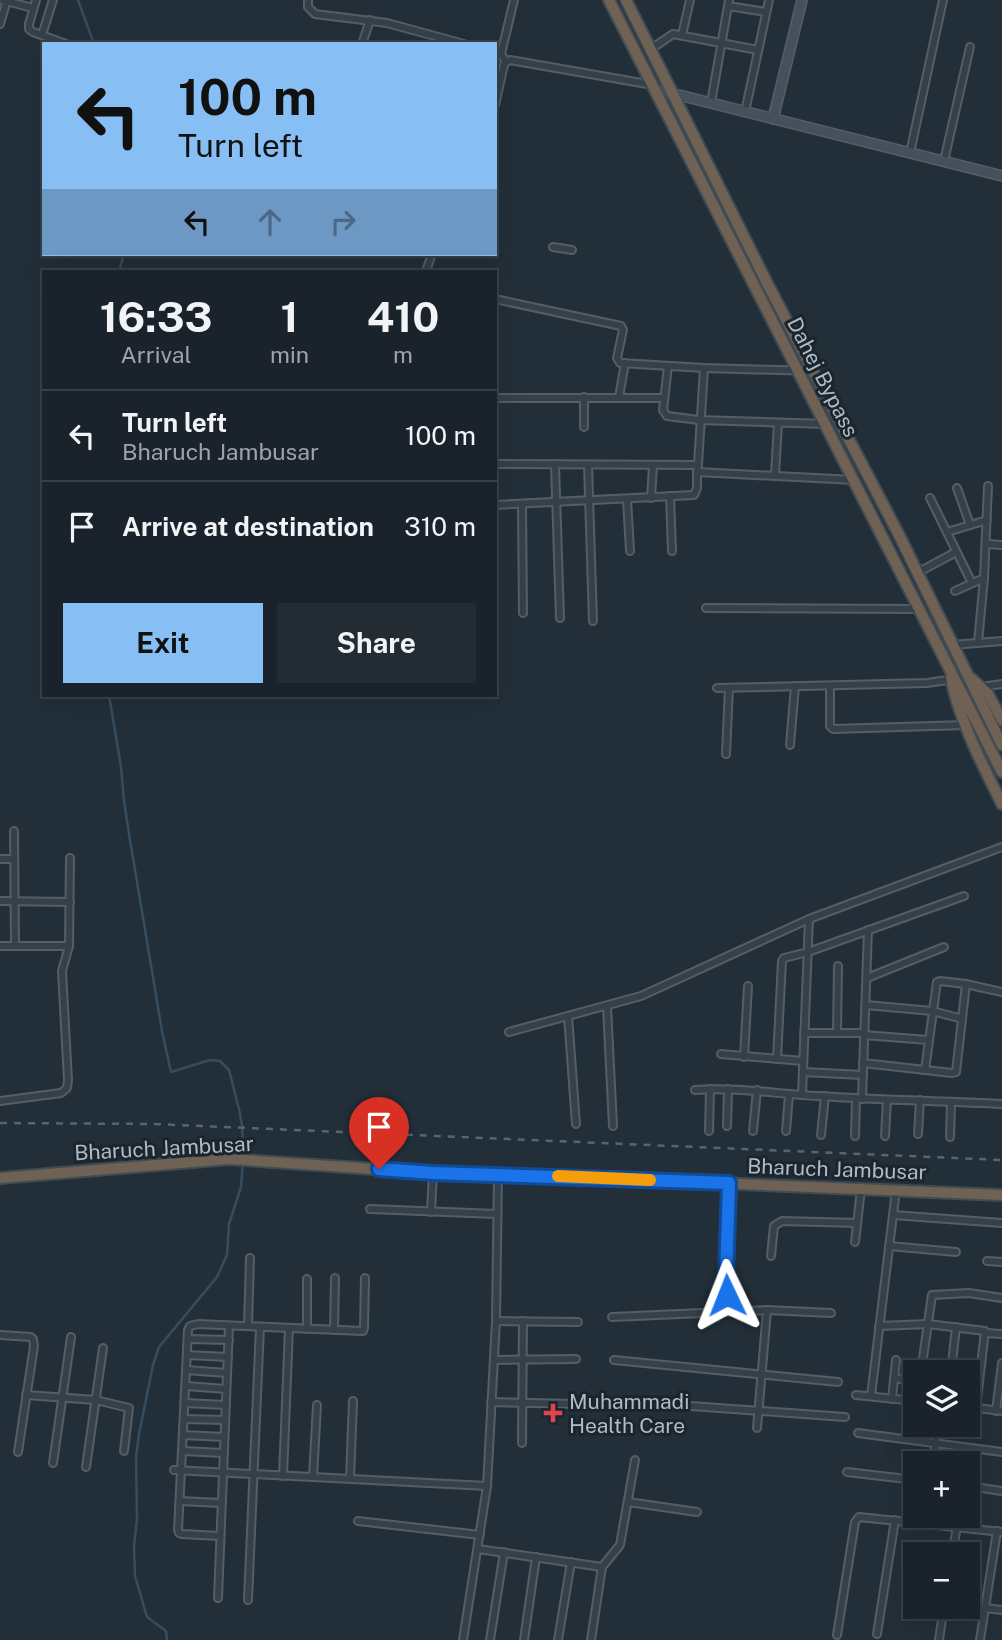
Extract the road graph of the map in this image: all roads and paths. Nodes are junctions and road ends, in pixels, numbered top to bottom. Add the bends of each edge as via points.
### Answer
1 (5, 0) edge
2 (36, 0) edge
3 (53, 0) edge
4 (308, 0) edge
5 (514, 0) edge
6 (609, 0) edge
7 (626, 0) edge
8 (690, 0) edge
9 (757, 0) edge
10 (769, 0) edge
11 (802, 0) edge
12 (943, 0) edge
13 (729, 3) edge
14 (33, 8) junction
15 (755, 10) junction
16 (766, 12) junction
17 (370, 20) junction
18 (0, 24) edge
19 (682, 35) junction
20 (42, 36) junction
21 (60, 42) edge
22 (363, 42) edge
23 (457, 42) edge
24 (723, 43) junction
25 (970, 47) dead end
26 (651, 49) junction
27 (758, 50) junction
28 (498, 53) edge
29 (506, 62) junction
30 (654, 87) junction
31 (674, 94) junction
32 (497, 97) edge
33 (711, 103) junction
34 (745, 112) junction
35 (773, 119) junction
36 (910, 153) junction
37 (944, 162) junction
38 (1002, 176) edge
39 (554, 247) dead end
40 (572, 250) dead end
41 (497, 299) edge
42 (625, 363) junction
43 (668, 366) junction
44 (704, 368) junction
45 (813, 371) junction
46 (798, 372) junction
47 (584, 397) junction
48 (618, 397) junction
49 (497, 398) edge
50 (664, 398) junction
51 (699, 420) junction
52 (778, 423) junction
53 (826, 425) junction
54 (584, 427) dead end
55 (497, 464) edge
56 (555, 464) junction
57 (588, 464) junction
58 (653, 465) junction
59 (697, 469) junction
60 (775, 475) junction
61 (854, 480) junction
62 (988, 486) dead end
63 (957, 488) dead end
64 (670, 496) junction
65 (651, 498) junction
66 (930, 498) dead end
67 (627, 499) junction
68 (590, 501) junction
69 (557, 502) junction
70 (522, 504) junction
71 (497, 505) edge
72 (987, 520) junction
73 (970, 525) junction
74 (947, 532) junction
75 (986, 544) junction
76 (1002, 545) edge
77 (630, 551) dead end
78 (672, 551) dead end
79 (956, 552) junction
80 (917, 573) junction
81 (984, 578) junction
82 (972, 583) junction
83 (955, 591) dead end
84 (706, 608) dead end
85 (920, 609) junction
86 (523, 613) dead end
87 (560, 618) dead end
88 (593, 621) dead end
89 (1002, 641) edge
90 (978, 643) junction
91 (954, 649) junction
92 (947, 663) junction
93 (965, 672) junction
94 (953, 679) junction
95 (1002, 684) edge
96 (794, 686) junction
97 (830, 686) junction
98 (981, 687) junction
99 (717, 688) dead end
100 (729, 688) junction
101 (999, 708) edge
102 (1002, 720) edge
103 (966, 725) junction
104 (790, 745) dead end
105 (1002, 745) edge
106 (726, 754) dead end
107 (1002, 772) edge
108 (1002, 804) edge
109 (14, 831) dead end
110 (1002, 847) edge
111 (70, 858) dead end
112 (0, 859) edge
113 (14, 859) junction
114 (964, 896) dead end
115 (0, 901) edge
116 (14, 902) junction
117 (70, 902) junction
118 (809, 919) junction
119 (868, 930) junction
120 (0, 946) edge
121 (15, 946) junction
122 (69, 946) junction
123 (944, 947) dead end
124 (807, 952) junction
125 (838, 966) dead end
126 (867, 978) junction
127 (966, 984) junction
128 (748, 986) dead end
129 (976, 986) junction
130 (1002, 992) edge
131 (965, 996) junction
132 (866, 1005) junction
133 (607, 1006) junction
134 (932, 1011) junction
135 (568, 1016) junction
136 (958, 1018) dead end
137 (509, 1032) dead end
138 (804, 1033) junction
139 (837, 1033) junction
140 (864, 1034) junction
141 (928, 1040) junction
142 (721, 1055) dead end
143 (744, 1057) junction
144 (777, 1059) junction
145 (803, 1060) junction
146 (863, 1063) junction
147 (925, 1070) junction
148 (803, 1072) junction
149 (863, 1075) junction
150 (710, 1089) junction
151 (728, 1089) junction
152 (695, 1090) dead end
153 (757, 1090) junction
154 (789, 1094) junction
155 (802, 1095) junction
156 (825, 1097) junction
157 (859, 1098) junction
158 (887, 1100) junction
159 (919, 1100) junction
160 (0, 1101) edge
161 (951, 1102) junction
162 (1002, 1104) edge
163 (576, 1124) dead end
164 (613, 1126) dead end
165 (726, 1126) dead end
166 (709, 1131) dead end
167 (753, 1131) dead end
168 (786, 1132) dead end
169 (918, 1134) dead end
170 (821, 1135) dead end
171 (855, 1136) dead end
172 (885, 1136) dead end
173 (950, 1137) dead end
174 (433, 1173) junction
175 (498, 1174) junction
176 (0, 1178) edge
177 (729, 1183) junction
178 (861, 1189) junction
179 (896, 1190) junction
180 (1002, 1195) edge
181 (370, 1209) dead end
182 (431, 1212) junction
183 (496, 1214) junction
184 (893, 1215) junction
185 (857, 1223) junction
186 (1002, 1223) edge
187 (855, 1242) dead end
188 (889, 1246) junction
189 (956, 1252) dead end
190 (771, 1256) dead end
191 (250, 1258) dead end
192 (987, 1261) dead end
193 (1002, 1262) edge
194 (335, 1278) dead end
195 (365, 1278) dead end
196 (307, 1279) dead end
197 (1002, 1298) edge
198 (767, 1310) junction
199 (729, 1312) junction
200 (831, 1313) dead end
201 (612, 1317) dead end
202 (496, 1321) junction
203 (523, 1321) junction
204 (578, 1322) dead end
205 (928, 1324) junction
206 (229, 1326) junction
207 (248, 1326) junction
208 (879, 1326) junction
209 (260, 1327) junction
210 (956, 1327) junction
211 (289, 1328) junction
212 (307, 1329) junction
213 (334, 1330) junction
214 (986, 1333) junction
215 (1002, 1334) edge
216 (0, 1335) edge
217 (71, 1337) dead end
218 (188, 1339) junction
219 (229, 1340) junction
220 (103, 1348) dead end
221 (187, 1356) junction
222 (228, 1357) junction
223 (522, 1359) junction
224 (576, 1359) dead end
225 (494, 1360) junction
226 (614, 1360) dead end
227 (896, 1360) dead end
228 (923, 1360) edge
229 (952, 1360) edge
230 (1002, 1363) edge
231 (186, 1370) junction
232 (227, 1373) junction
233 (762, 1374) junction
234 (894, 1378) junction
235 (980, 1378) edge
236 (903, 1379) edge
237 (838, 1382) dead end
238 (186, 1386) junction
239 (226, 1389) junction
240 (26, 1395) junction
241 (856, 1395) dead end
242 (871, 1396) junction
243 (62, 1397) junction
244 (892, 1399) junction
245 (96, 1400) junction
246 (903, 1400) edge
247 (353, 1401) dead end
248 (491, 1402) junction
249 (522, 1402) junction
250 (185, 1403) junction
251 (226, 1405) junction
252 (317, 1405) dead end
253 (980, 1409) edge
254 (759, 1411) junction
255 (999, 1411) edge
256 (845, 1417) dead end
257 (184, 1419) junction
258 (225, 1420) junction
259 (757, 1428) dead end
260 (858, 1433) dead end
261 (183, 1435) junction
262 (224, 1437) junction
263 (936, 1437) edge
264 (522, 1443) dead end
265 (935, 1443) junction
266 (124, 1451) dead end
267 (183, 1451) junction
268 (934, 1451) edge
269 (18, 1452) dead end
270 (1002, 1452) edge
271 (223, 1453) junction
272 (635, 1461) dead end
273 (53, 1463) dead end
274 (86, 1468) dead end
275 (178, 1470) junction
276 (847, 1472) dead end
277 (222, 1473) junction
278 (253, 1474) junction
279 (283, 1476) junction
280 (313, 1477) junction
281 (349, 1479) junction
282 (903, 1479) edge
283 (487, 1486) junction
284 (980, 1488) edge
285 (1002, 1491) edge
286 (180, 1501) junction
287 (628, 1502) junction
288 (221, 1503) junction
289 (697, 1512) dead end
290 (895, 1520) junction
291 (903, 1520) edge
292 (358, 1521) dead end
293 (968, 1528) edge
294 (1000, 1531) edge
295 (480, 1535) junction
296 (220, 1536) junction
297 (478, 1549) junction
298 (504, 1552) junction
299 (536, 1557) junction
300 (571, 1562) junction
301 (602, 1567) junction
302 (218, 1598) dead end
303 (248, 1601) dead end
304 (985, 1608) junction
305 (1002, 1610) edge
306 (942, 1619) edge
307 (877, 1634) dead end
308 (837, 1635) dead end
309 (464, 1640) edge
310 (489, 1640) edge
311 (523, 1640) edge
312 (558, 1640) edge
313 (591, 1640) edge
314 (939, 1640) edge
315 (980, 1640) edge

1 - 14 street
1 - 18 street
2 - 14 street
3 - 20 street
4 - 17 street via 314,14
5 - 28 street
6 - 30 highway, Dahej Bypass
7 - 26 highway, Dahej Bypass
8 - 19 street
9 - 15 street
10 - 16 street
11 - 35 street
12 - 36 street
13 - 15 street
13 - 24 street
14 - 20 street via 29,29
15 - 16 street
16 - 27 street
17 - 22 street
17 - 23 street
19 - 24 street
19 - 26 street via 673,34
20 - 21 street
24 - 27 street
24 - 33 street
25 - 37 street
26 - 31 highway, Dahej Bypass
27 - 34 street
28 - 29 street
29 - 30 street
29 - 32 street
30 - 31 street
30 - 46 highway, Dahej Bypass
31 - 33 street
31 - 45 highway, Dahej Bypass
33 - 34 street
34 - 35 street
35 - 36 street
36 - 37 street
37 - 38 street
39 - 40 street
41 - 42 street via 621,326 617,360
42 - 43 street
42 - 48 street
43 - 44 street
43 - 50 street
44 - 46 street
44 - 51 street
45 - 46 street
45 - 80 highway, Dahej Bypass
46 - 53 highway, Dahej Bypass
47 - 48 street
47 - 49 street
47 - 54 street
48 - 50 street
50 - 51 street via 667,416
51 - 52 street
51 - 59 street
52 - 53 street
52 - 60 street
53 - 61 highway, Dahej Bypass
55 - 56 street
56 - 57 street
56 - 69 street
57 - 58 street
57 - 68 street
58 - 59 street
58 - 65 street
59 - 60 street
59 - 64 street via 694,495
60 - 61 street
61 - 85 highway, Dahej Bypass
62 - 72 street
63 - 73 street
64 - 65 street
64 - 78 street
65 - 67 street
66 - 74 street
67 - 68 street
67 - 77 street
68 - 69 street
68 - 88 street
69 - 70 street
69 - 87 street
70 - 71 street
70 - 86 street
72 - 73 street
72 - 75 street
73 - 74 street
74 - 79 street
75 - 76 street
75 - 81 street
79 - 80 street
79 - 82 street
80 - 91 highway, Dahej Bypass
81 - 82 street
81 - 90 street
82 - 83 street
84 - 85 street
85 - 92 highway, Dahej Bypass
89 - 90 street
90 - 91 street
91 - 92 highway
91 - 93 highway, Dahej Bypass
92 - 94 highway, Dahej Bypass
93 - 98 highway
93 - 105 highway, Dahej Bypass
94 - 97 street
94 - 103 highway
94 - 107 highway
95 - 98 street
96 - 97 street
96 - 100 street
96 - 104 street
97 - 103 street via 833,729
98 - 101 highway
99 - 100 street
100 - 106 street
101 - 102 highway
103 - 108 highway
109 - 113 street
110 - 118 street
111 - 117 street
112 - 113 street
113 - 116 street
114 - 119 street
115 - 116 street
116 - 117 street
116 - 121 street
117 - 122 street
118 - 124 street
118 - 133 street via 641,996
119 - 124 street
119 - 126 street
120 - 121 street
121 - 122 street
122 - 160 street via 62,971 67,1087 61,1093
123 - 126 street
124 - 138 street
124 - 144 street via 782,961
125 - 139 street
126 - 132 street
127 - 129 street
127 - 131 street
127 - 134 street via 937,982
128 - 143 street
129 - 130 street
129 - 131 street
131 - 147 street via 956,1072
132 - 134 street
132 - 140 street
133 - 135 street
133 - 164 street
134 - 136 street
134 - 141 street
135 - 137 street
135 - 163 street
138 - 139 street
138 - 145 street
139 - 140 street
140 - 141 street
140 - 146 street
141 - 147 street
142 - 143 street
143 - 144 street
144 - 145 street
145 - 148 street
146 - 147 street
146 - 149 street
148 - 149 street
148 - 155 street
149 - 157 street
150 - 151 street
150 - 152 street
150 - 166 street
151 - 153 street
151 - 165 street
153 - 154 street
153 - 167 street
154 - 155 street
154 - 168 street
155 - 156 street
156 - 157 street
156 - 170 street
157 - 158 street
157 - 171 street
158 - 159 street
158 - 172 street
159 - 161 street
159 - 169 street
161 - 162 street
161 - 173 street
174 - 175 highway, Bharuch Jambusar
174 - 176 highway, Bharuch Jambusar via 229,1159
174 - 182 street
175 - 177 highway, Bharuch Jambusar
175 - 183 street
177 - 178 highway, Bharuch Jambusar
177 - 199 street
178 - 179 highway, Bharuch Jambusar
178 - 185 street
179 - 180 highway, Bharuch Jambusar
179 - 184 street
181 - 182 street
182 - 183 street
183 - 202 street
184 - 186 street
184 - 188 street
185 - 187 street
185 - 190 street via 782,1221 774,1226
188 - 189 street
188 - 208 street
191 - 207 street
192 - 193 street
194 - 213 street
195 - 213 street via 364,1328
196 - 212 street
197 - 205 street via 969,1293 932,1295
198 - 199 street
198 - 200 street
198 - 233 street
199 - 201 street
202 - 203 street
202 - 225 street
203 - 204 street
203 - 223 street
205 - 208 street
205 - 210 street
205 - 228 street
206 - 207 street
206 - 218 street via 193,1324
206 - 219 street
207 - 209 street
208 - 242 street
209 - 211 street
209 - 278 street
210 - 214 street
210 - 229 street
211 - 212 street
211 - 279 street
212 - 213 street
214 - 215 street
214 - 235 street
216 - 240 street via 33,1339
217 - 243 street
218 - 219 street
218 - 221 street
219 - 222 street
220 - 245 street
221 - 222 street
221 - 231 street
222 - 232 street
223 - 224 street
223 - 225 street
223 - 249 street
225 - 248 street
226 - 233 street
227 - 234 street
230 - 255 street
231 - 232 street
231 - 238 street
232 - 239 street
233 - 237 street
233 - 254 street
234 - 236 street
234 - 244 street
238 - 239 street
238 - 250 street
239 - 251 street
240 - 243 street
240 - 269 street
241 - 242 street
242 - 244 street
243 - 245 street
243 - 273 street
244 - 246 street
245 - 266 street via 130,1409
245 - 274 street
247 - 281 street
248 - 249 street
248 - 283 street
249 - 254 street via 635,1402
249 - 264 street
250 - 251 street
250 - 257 street
251 - 258 street
252 - 280 street
253 - 255 street
254 - 256 street
254 - 259 street
257 - 258 street
257 - 261 street
258 - 262 street
260 - 265 street
261 - 262 street
261 - 267 street
262 - 271 street
263 - 265 street
265 - 268 street
265 - 270 street
267 - 271 street
267 - 275 street
271 - 277 street
272 - 287 street
275 - 277 street
275 - 286 street
276 - 282 street
277 - 278 street
277 - 288 street
278 - 279 street
278 - 303 street
279 - 280 street
280 - 281 street
281 - 283 street
283 - 295 street
284 - 285 street
286 - 288 street
286 - 296 street via 179,1533
287 - 289 street
287 - 301 street via 620,1545
288 - 296 street
290 - 291 street
290 - 307 street
290 - 308 street via 857,1519
292 - 295 street
293 - 294 street
294 - 304 street
295 - 297 street
296 - 302 street
297 - 298 street
297 - 309 street
298 - 299 street
298 - 310 street
299 - 300 street
299 - 311 street
300 - 301 street
300 - 312 street
301 - 313 street
304 - 305 street
304 - 315 street
306 - 314 street

